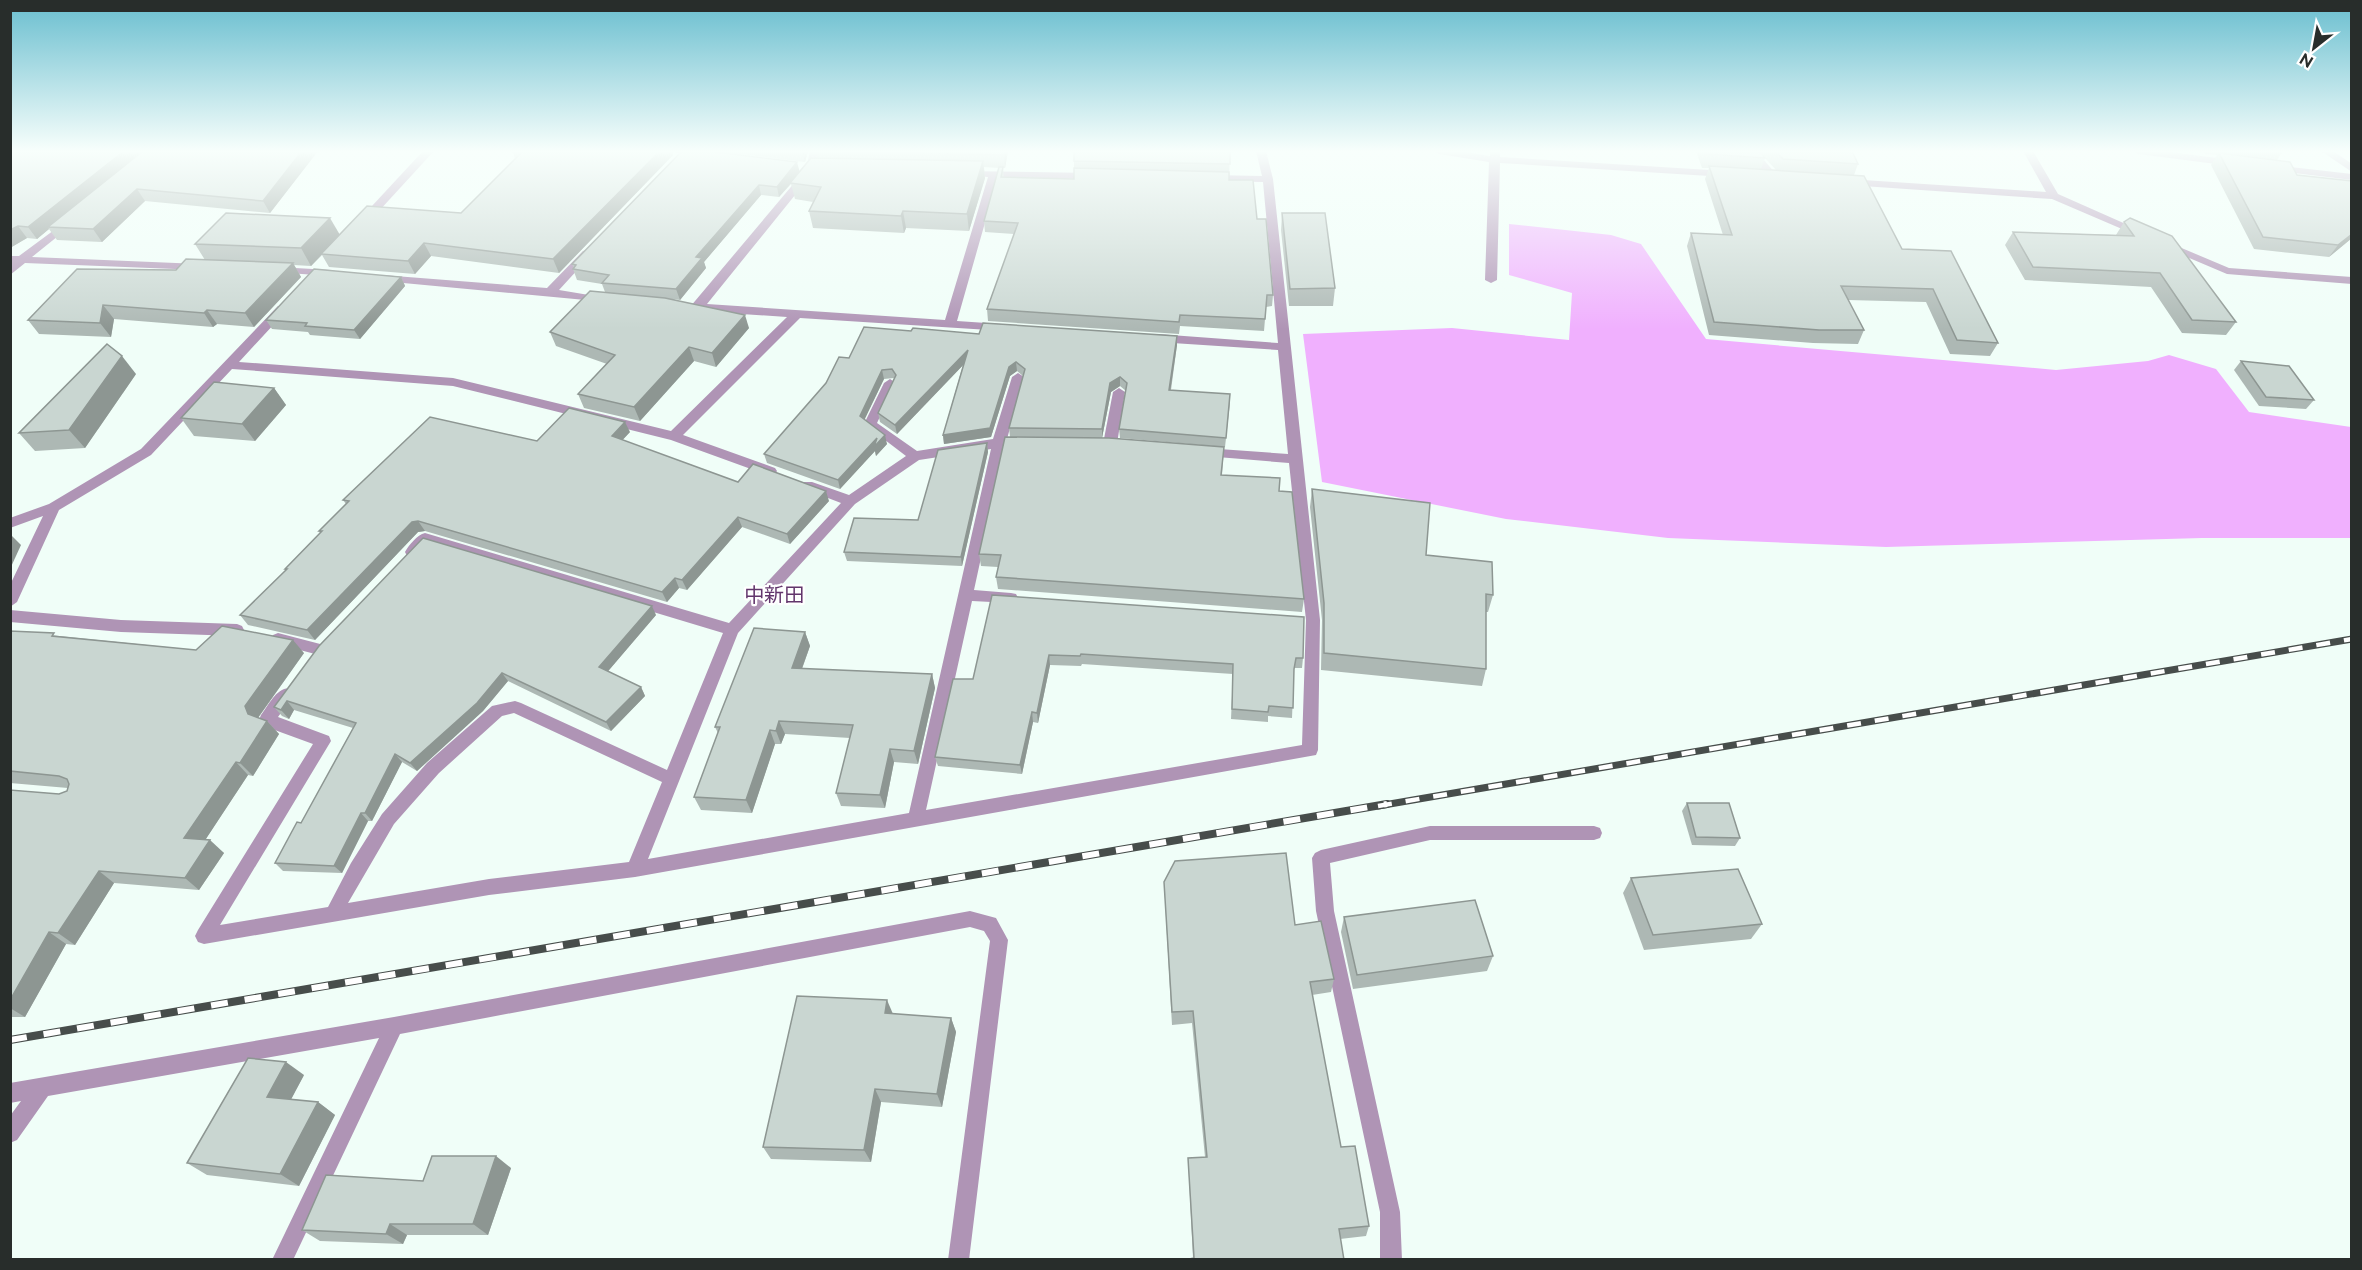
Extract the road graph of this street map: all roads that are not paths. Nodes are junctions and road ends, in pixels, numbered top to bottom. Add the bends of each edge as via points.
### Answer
1 (374, 210) edge
2 (776, 210) edge
3 (983, 210) edge
4 (1271, 210) edge
5 (1493, 210) edge
6 (2087, 210) edge
7 (77, 216) edge
8 (357, 229) edge
9 (597, 243) edge
10 (16, 259) edge
11 (211, 267) edge
12 (321, 268) junction
13 (270, 270) edge
14 (10, 272) edge
15 (340, 274) edge
16 (364, 276) edge
17 (1491, 280) dead end
18 (2352, 281) edge
19 (550, 292) junction
20 (613, 301) edge
21 (797, 314) junction
22 (950, 324) junction
23 (1019, 329) edge
24 (1146, 338) edge
25 (1285, 347) junction
26 (229, 365) junction
27 (1017, 377) dead end
28 (890, 383) edge
29 (1119, 392) dead end
30 (674, 436) junction
31 (999, 443) junction
32 (1032, 443) edge
33 (1110, 444) edge
34 (1191, 450) edge
35 (915, 456) junction
36 (1295, 459) junction
37 (850, 501) junction
38 (54, 507) junction
39 (10, 523) edge
40 (401, 564) edge
41 (965, 595) junction
42 (1023, 599) edge
43 (10, 602) edge
44 (10, 616) edge
45 (732, 630) junction
46 (672, 779) junction
47 (916, 820) junction
48 (1594, 833) dead end
49 (635, 869) junction
50 (333, 914) junction
51 (394, 1026) junction
52 (43, 1087) junction
53 (10, 1093) edge
54 (10, 1133) edge
55 (282, 1260) edge
56 (958, 1260) edge
57 (1391, 1260) edge

1 - 8 street
2 - 21 street via 693,307
3 - 22 street
4 - 25 street
5 - 17 street
6 - 18 street via 2228,271
7 - 10 street
9 - 19 street
10 - 11 street
10 - 14 street
12 - 13 street
12 - 15 street
12 - 26 street
16 - 19 street
19 - 20 street
21 - 22 street
21 - 30 street
22 - 23 street
24 - 25 street
25 - 36 street
26 - 30 street via 453,382
26 - 38 street via 146,452
27 - 31 street
28 - 35 street via 870,424
29 - 33 street
30 - 37 street
31 - 32 street
31 - 35 street
31 - 41 street
34 - 36 street
35 - 37 street
36 - 47 street via 1307,620 1310,750
37 - 45 street
38 - 39 street
38 - 43 street
40 - 45 street via 425,538
41 - 42 street
41 - 47 street
44 - 50 street via 121,626 239,630 323,644 267,720 323,741 204,936
45 - 46 street
46 - 49 street
46 - 50 street via 515,707 498,710 433,768 388,819
47 - 49 street
48 - 57 street via 1430,833 1321,858 1325,912 1390,1212
49 - 50 street via 489,887
51 - 52 street
51 - 55 street
51 - 56 street via 970,919 990,924 999,940
52 - 53 street
52 - 54 street

